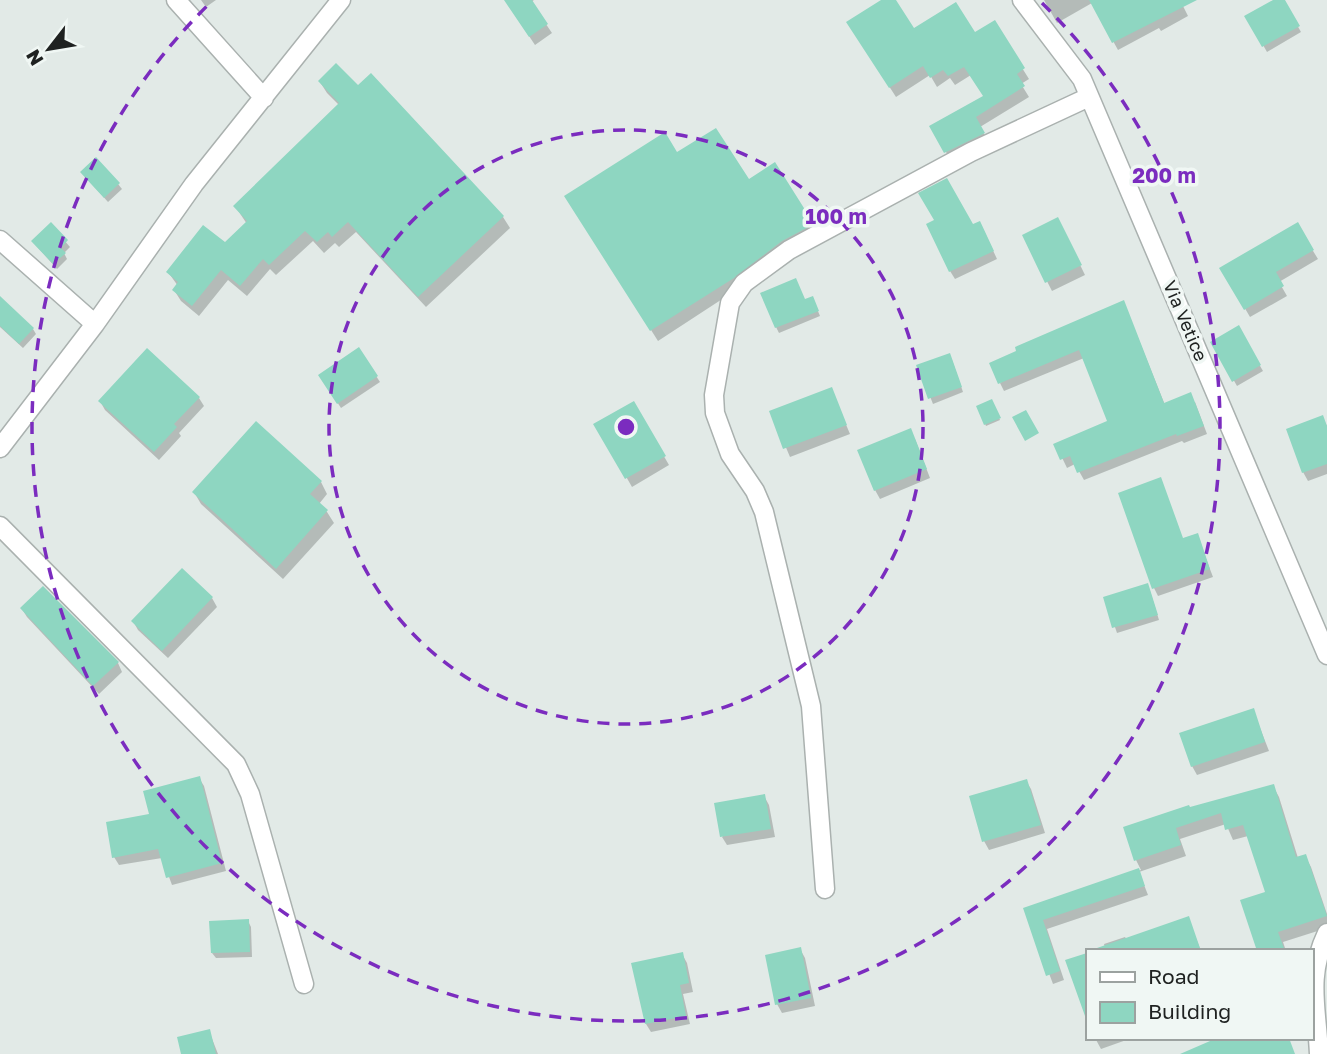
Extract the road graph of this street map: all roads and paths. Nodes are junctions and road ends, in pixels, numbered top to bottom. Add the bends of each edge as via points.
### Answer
1 (176, 0) edge
2 (341, 0) edge
3 (1022, 0) edge
4 (1090, 97) junction
5 (264, 98) junction
6 (0, 240) edge
7 (95, 324) junction
8 (0, 448) edge
9 (0, 526) edge
10 (1327, 655) edge
11 (825, 889) dead end
12 (1327, 933) edge
13 (304, 984) dead end
14 (1319, 1054) edge

1 - 5 street
2 - 5 street
3 - 4 street, Via Vetice via 1082,79
4 - 10 street, Via Vetice
4 - 11 street via 971,152 789,250 744,283 730,303 714,395 715,414 730,454 764,512 811,706
5 - 7 street via 194,184
6 - 7 street
7 - 8 street
9 - 13 street via 236,764 250,794
12 - 14 street via 1316,958 1313,989

